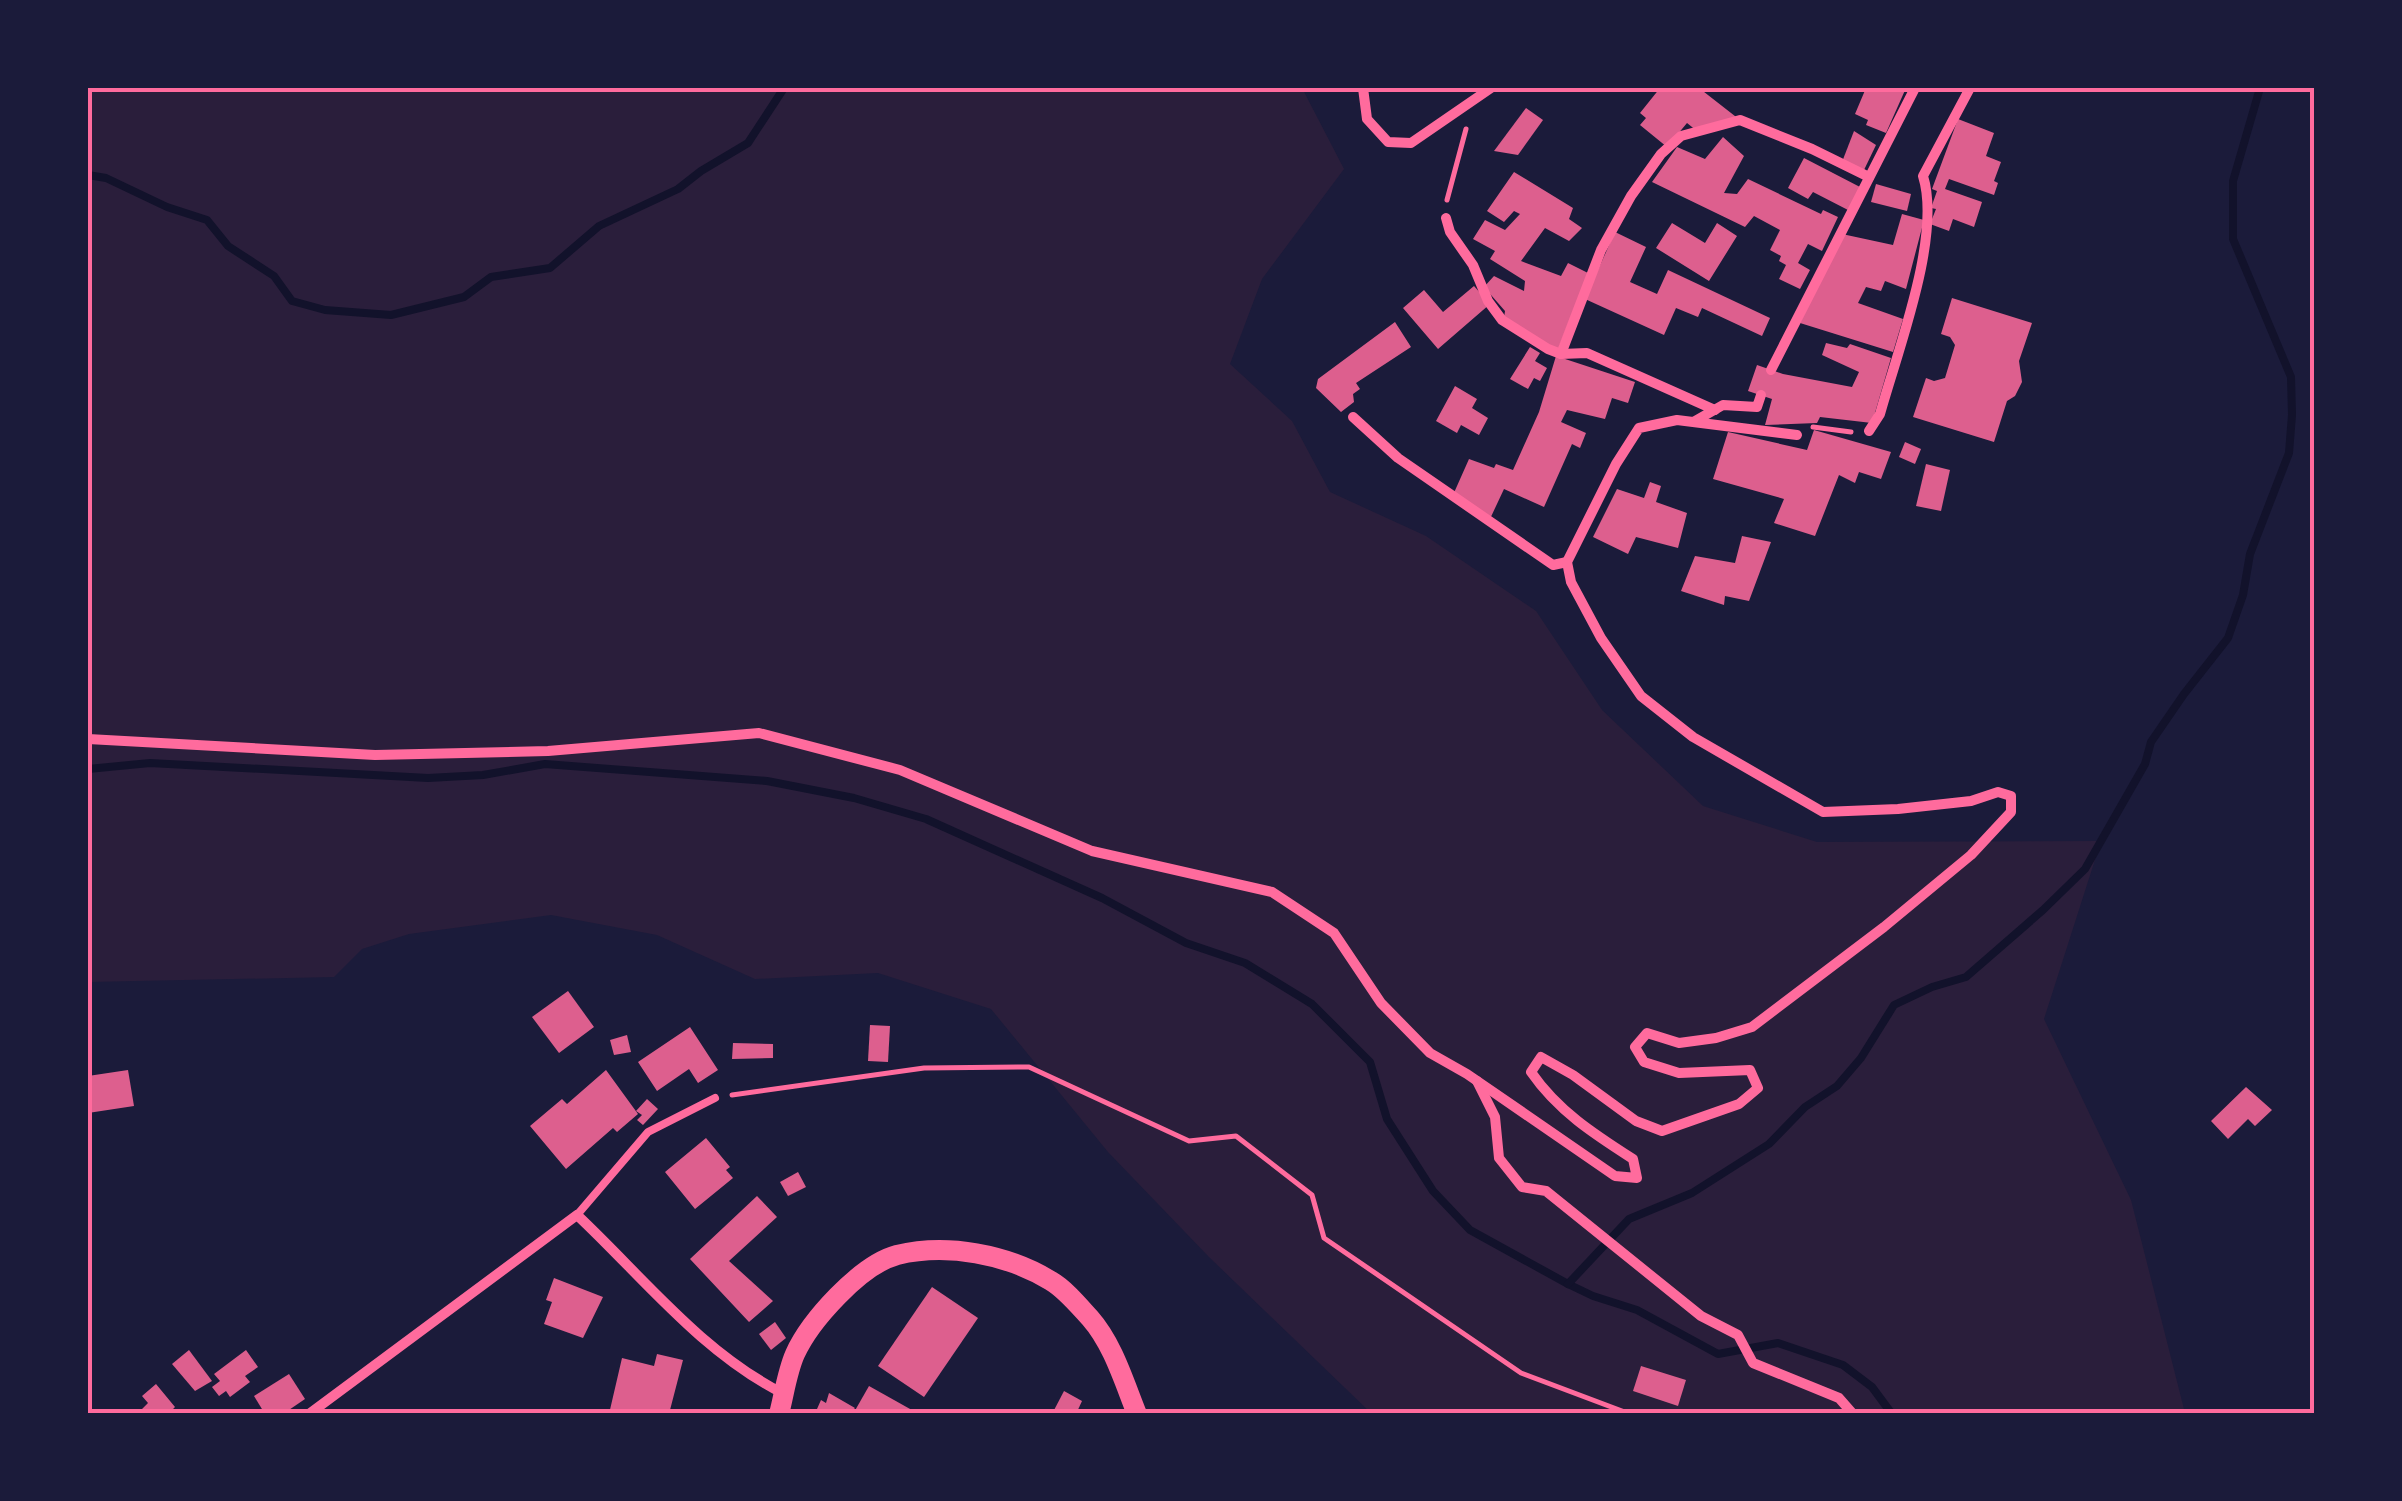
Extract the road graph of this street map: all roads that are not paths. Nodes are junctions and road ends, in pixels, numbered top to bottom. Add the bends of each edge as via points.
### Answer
1 (1363, 88) edge
2 (1491, 88) edge
3 (1915, 88) edge
4 (1970, 88) edge
5 (1869, 178) junction
6 (1446, 218) road end
7 (1561, 354) junction
8 (1771, 370) dead end
9 (1761, 395) dead end
10 (1714, 410) junction
11 (1353, 417) dead end
12 (1694, 422) junction
13 (1869, 432) road end
14 (1797, 435) road end
15 (1567, 562) junction
16 (88, 739) edge
17 (1476, 1080) junction
18 (714, 1098) road end
19 (577, 1215) junction
20 (782, 1404) edge
21 (309, 1414) edge
22 (1137, 1414) edge
23 (1853, 1414) edge

1 - 2 street via 1367,119 1388,142 1411,143
3 - 5 street
4 - 13 street via 1922,176 1922,264 1880,414
5 - 7 street via 1740,120 1681,136 1661,154 1608,237
5 - 8 street
6 - 7 street via 1502,320
7 - 10 street via 1586,353
9 - 10 street via 1756,407
10 - 12 street
11 - 15 street via 1398,458 1553,566
12 - 14 street
12 - 15 street via 1639,428
15 - 17 street via 1600,638 1641,696 1693,738 1823,812 1972,801 1998,792 2011,796 2011,812 1928,891 1752,1027 1679,1043 1648,1034 1635,1048 1644,1062 1678,1073 1750,1070 1758,1088 1739,1104 1662,1131 1636,1122 1541,1058 1531,1072 1543,1090 1572,1120 1633,1159 1637,1178 1615,1176
16 - 17 street via 375,755 548,751 759,733 900,770 1092,851 1272,892 1334,934 1381,1003 1430,1053
17 - 23 street via 1494,1117 1499,1158 1522,1187 1546,1191 1701,1316 1738,1335 1754,1362 1840,1398
18 - 19 lane via 648,1132
19 - 20 street via 704,1340
19 - 21 street
20 - 22 main road via 794,1355 822,1310 853,1281 894,1256 960,1250 1053,1282 1092,1320

